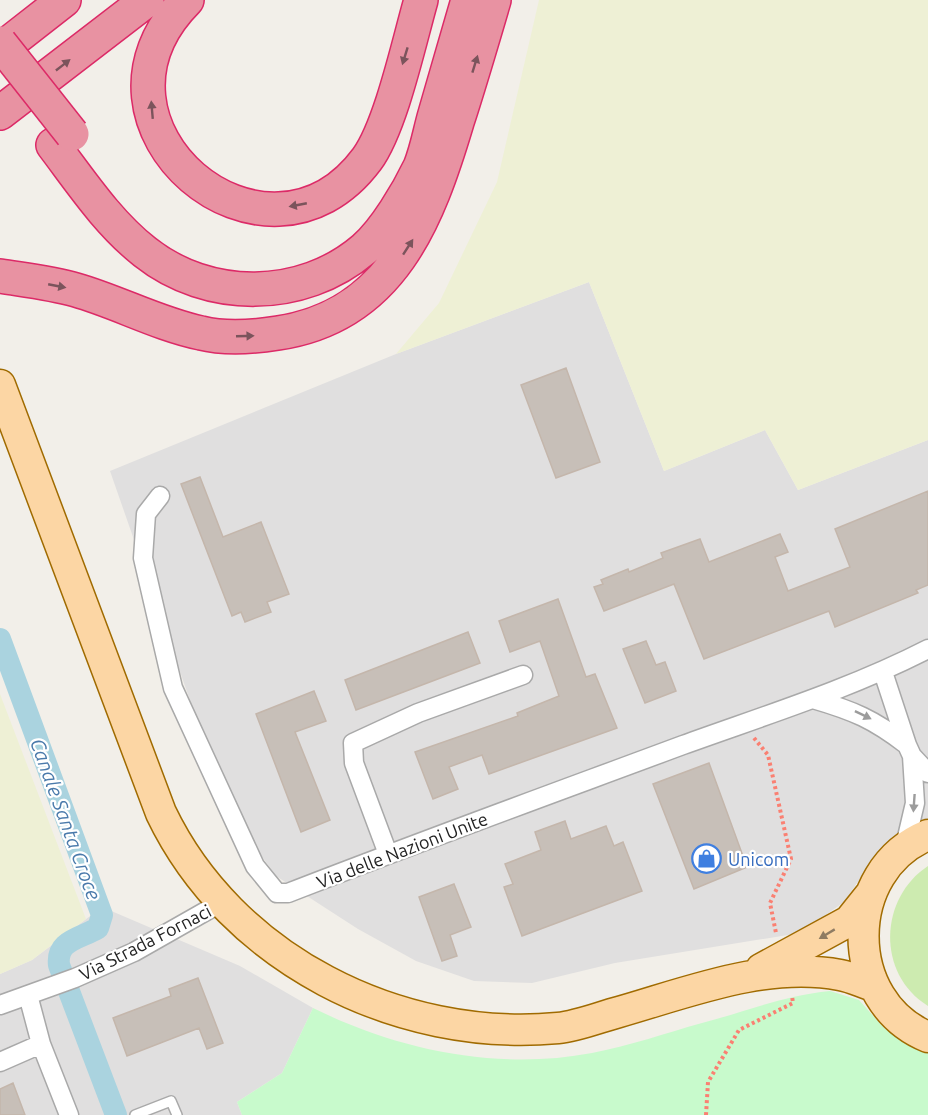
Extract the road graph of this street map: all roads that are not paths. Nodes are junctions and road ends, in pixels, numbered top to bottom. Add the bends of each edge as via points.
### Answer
1 (44, 0) edge
2 (64, 0) edge
3 (147, 0) edge
4 (187, 0) edge
5 (421, 0) edge
6 (446, 0) edge
7 (468, 0) edge
8 (494, 0) edge
9 (0, 42) edge
10 (0, 50) edge
11 (0, 76) edge
12 (0, 113) edge
13 (62, 140) junction
14 (0, 276) edge
15 (0, 385) edge
16 (160, 496) dead end
17 (928, 649) edge
18 (883, 672) junction
19 (523, 675) dead end
20 (813, 699) junction
21 (915, 750) edge
22 (928, 773) edge
23 (916, 843) edge
24 (388, 854) junction
25 (870, 895) junction
26 (222, 902) junction
27 (742, 978) junction
28 (874, 986) junction
29 (28, 995) junction
30 (0, 1005) edge
31 (928, 1037) edge
32 (41, 1044) junction
33 (0, 1062) edge
34 (69, 1115) edge
35 (135, 1115) edge
36 (177, 1115) edge

1 - 9 highway
2 - 10 highway
12 -> 3 highway
5 -> 4 highway via 382,131 367,159 332,191 309,203 261,208 219,197 185,173 153,122 149,80 156,47 172,15
6 - 13 highway via 410,129 391,179 371,213 352,233 305,260 279,268 230,268 187,254 144,224
7 - 13 highway via 420,166 395,210 365,249 324,276 286,287 237,290 186,277 125,235
14 -> 8 highway via 75,290 201,333 268,335 296,331 326,320 377,286 411,242 438,185
9 - 13 highway, bridge
11 - 13 highway
15 - 26 main road via 161,813 190,864
16 - 24 street, Via delle Nazioni Unite via 146,514 142,558 173,688 255,866 277,893 288,893
17 - 18 street, Via delle Nazioni Unite
18 - 20 street, Via delle Nazioni Unite
18 - 21 street
19 - 24 street via 418,713 353,743 354,763
20 -> 21 street via 853,710
20 - 24 street, Via delle Nazioni Unite
21 - 22 street
21 -> 23 street
23 - 25 main road via 890,862
25 -> 27 main road via 849,921
25 - 28 main road via 862,941
26 - 27 main road via 292,963 338,989 384,1007 473,1028 559,1028
26 - 29 street, Via Strada Fornaci via 134,952
27 - 28 main road via 810,971 842,975
28 - 31 main road via 895,1015
29 - 30 street, Via Strada Fornaci
29 - 32 street
32 - 33 street
32 - 34 street
35 - 36 lane via 171,1101

